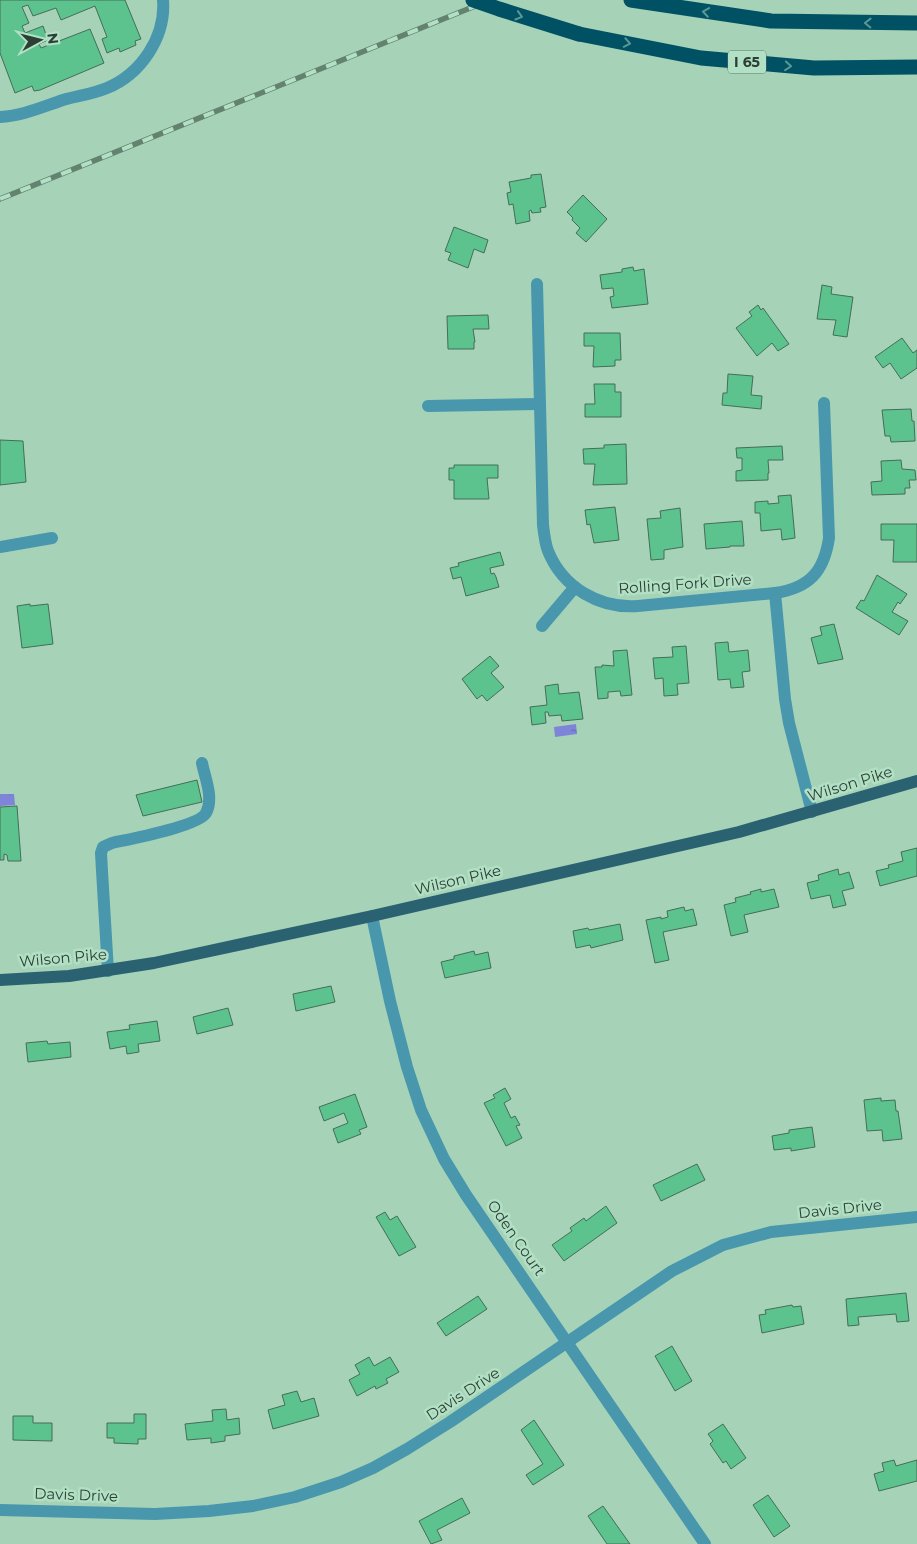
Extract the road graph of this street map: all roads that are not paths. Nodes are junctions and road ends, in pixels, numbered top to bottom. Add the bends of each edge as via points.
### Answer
1 (163, 0) edge
2 (473, 0) edge
3 (631, 0) edge
4 (917, 23) edge
5 (917, 67) edge
6 (0, 116) edge
7 (537, 284) dead end
8 (824, 403) dead end
9 (539, 404) junction
10 (428, 406) dead end
11 (52, 538) dead end
12 (0, 547) edge
13 (575, 587) junction
14 (775, 593) junction
15 (542, 626) dead end
16 (202, 763) dead end
17 (917, 781) edge
18 (812, 812) junction
19 (372, 916) junction
20 (108, 971) junction
21 (0, 980) edge
22 (917, 1217) edge
23 (568, 1342) junction
24 (0, 1510) edge
25 (705, 1544) edge

1 - 6 street via 157,38 144,60 122,80 98,91 18,115
2 -> 5 highway, I 65, bridge via 579,34 701,58 814,68
4 -> 3 highway via 771,21
7 - 9 street, Rolling Fork Drive
8 - 14 street, Rolling Fork Drive via 827,549 819,568 804,584
9 - 10 street
9 - 13 street, Rolling Fork Drive via 545,540 554,562
11 - 12 street
13 - 14 street, Rolling Fork Drive via 598,601 629,607
13 - 15 street
14 - 18 street via 782,680
16 - 20 street via 209,804 200,820 103,847
17 - 18 main road, Wilson Pike
18 - 19 main road, Wilson Pike via 739,832
19 - 20 main road, Wilson Pike via 154,964
19 - 23 street, Oden Court via 406,1067 444,1160
20 - 21 main road, Wilson Pike
22 - 23 street, Davis Drive via 771,1232 723,1245 672,1271
23 - 24 street, Davis Drive via 407,1449 341,1482 295,1496 254,1506 173,1513
23 - 25 street, Oden Court

